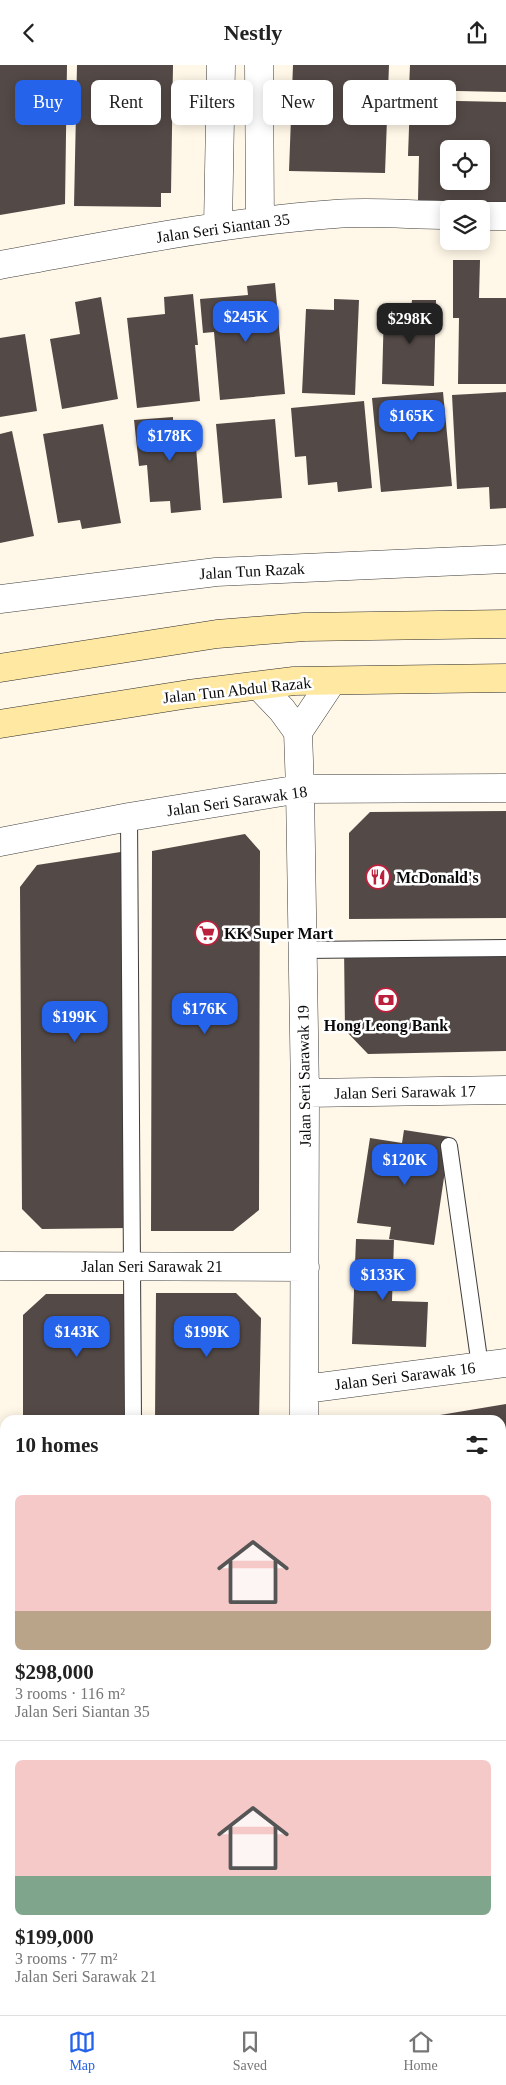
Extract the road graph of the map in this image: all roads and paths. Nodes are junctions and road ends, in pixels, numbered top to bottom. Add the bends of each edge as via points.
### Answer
1 (221, 65) edge
2 (259, 65) edge
3 (440, 215) edge
4 (490, 216) edge
5 (506, 216) edge
6 (260, 221) junction
7 (218, 226) junction
8 (0, 265) edge
9 (506, 559) edge
10 (0, 599) edge
11 (506, 624) edge
12 (0, 668) edge
13 (506, 678) edge
14 (332, 681) junction
15 (259, 687) junction
16 (0, 724) edge
17 (298, 732) junction
18 (506, 788) edge
19 (300, 789) junction
20 (129, 817) junction
21 (0, 842) edge
22 (506, 948) edge
23 (303, 950) junction
24 (506, 1090) edge
25 (305, 1093) junction
26 (449, 1146) dead end
27 (0, 1265) edge
28 (133, 1265) junction
29 (305, 1267) junction
30 (493, 1365) edge
31 (305, 1389) junction
32 (133, 1415) edge
33 (304, 1415) edge

1 - 7 street
2 - 6 street
3 - 6 street, Jalan Seri Siantan 35 via 337,213
4 - 5 street
6 - 7 street, Jalan Seri Siantan 35
7 - 8 street, Jalan Seri Siantan 35
9 - 10 street, Jalan Tun Razak via 216,571
11 - 12 main road via 304,627 217,633
13 - 14 main road, Jalan Tun Abdul Razak
14 - 15 main road, Jalan Tun Abdul Razak via 294,681
14 - 17 street
15 - 16 main road, Jalan Tun Abdul Razak via 189,693
15 - 17 street
17 - 19 street, Jalan Seri Sarawak 19
18 - 19 street, Jalan Seri Sarawak 18
19 - 20 street, Jalan Seri Sarawak 18
19 - 23 street, Jalan Seri Sarawak 19
20 - 21 street, Jalan Seri Sarawak 18
20 - 28 lane
22 - 23 lane
23 - 25 street, Jalan Seri Sarawak 19
24 - 25 street, Jalan Seri Sarawak 17
25 - 29 street, Jalan Seri Sarawak 19
26 - 30 lane
27 - 28 street, Jalan Seri Sarawak 21
28 - 29 street, Jalan Seri Sarawak 21
28 - 32 lane
29 - 31 street, Jalan Seri Sarawak 19
30 - 31 street, Jalan Seri Sarawak 16
31 - 33 street, Jalan Seri Sarawak 19

